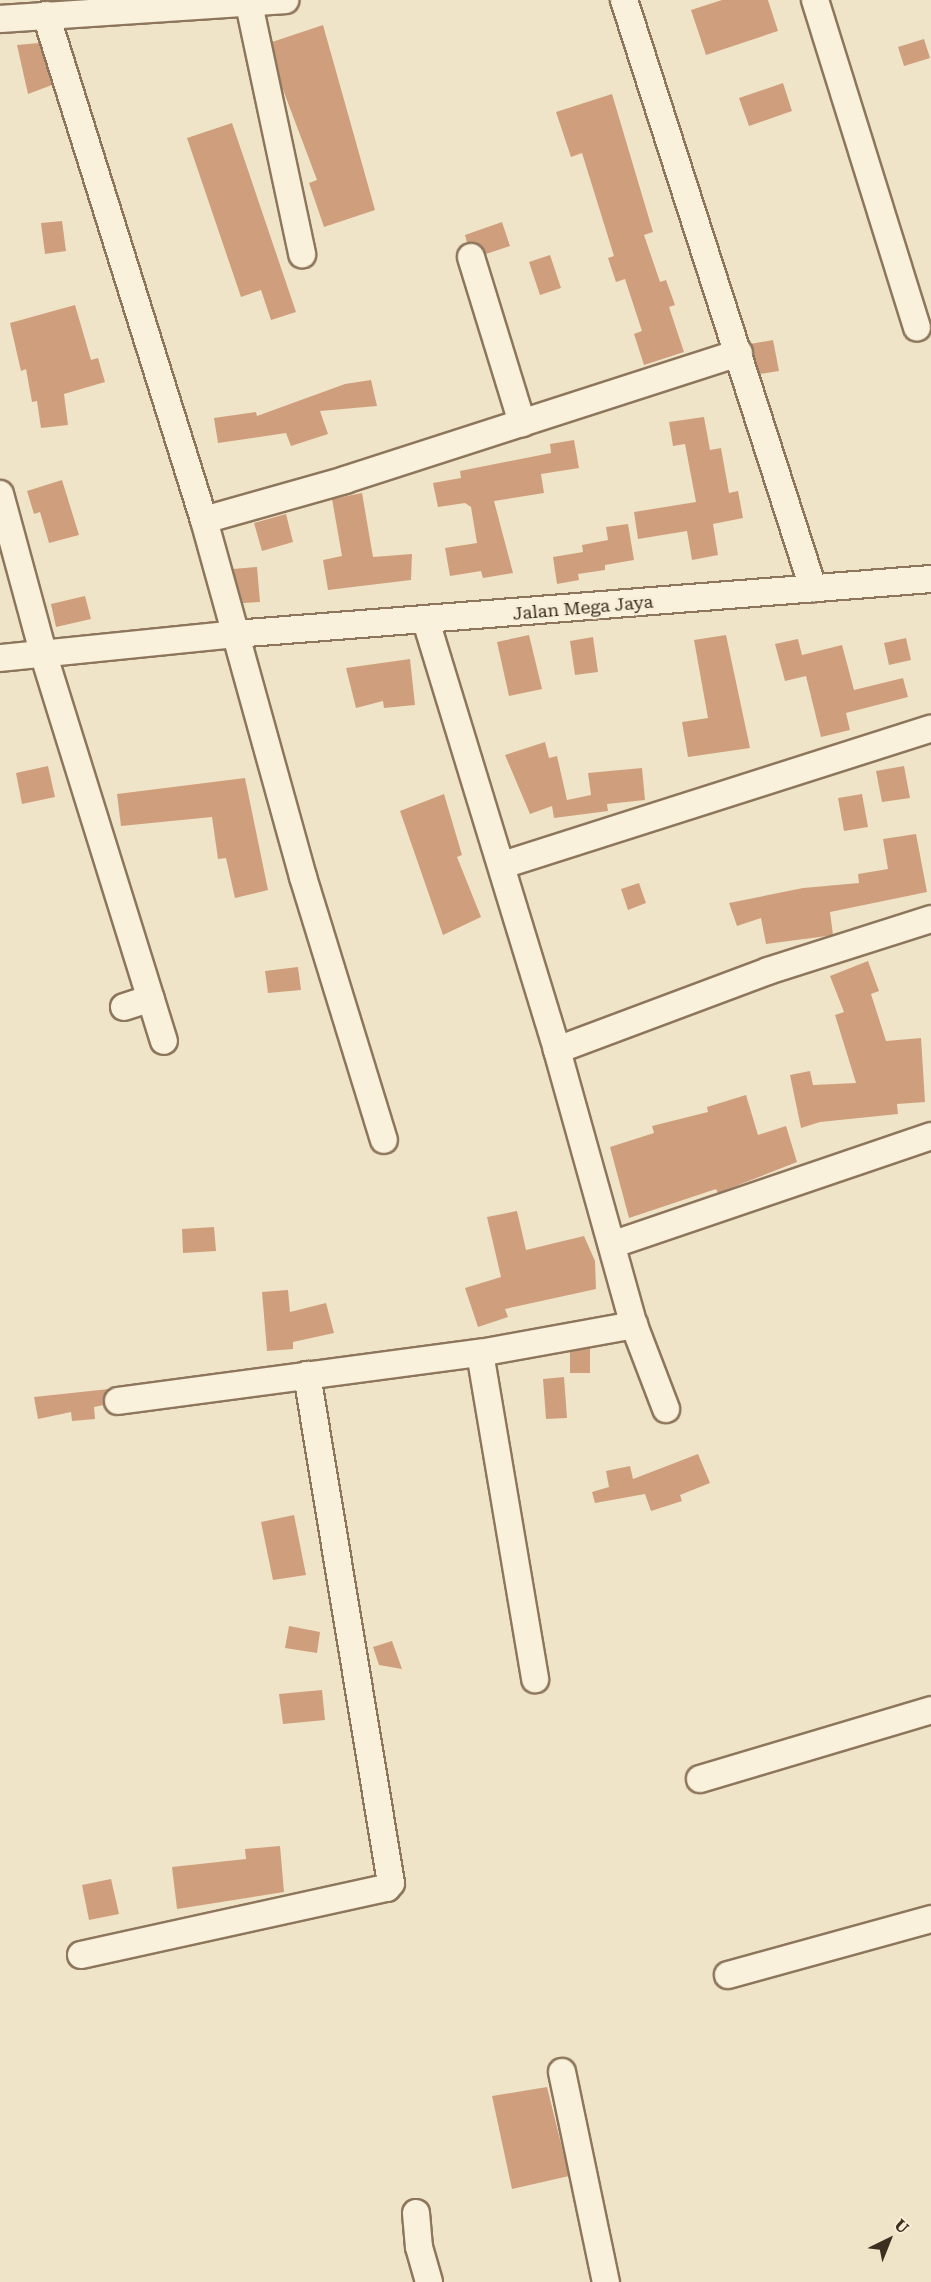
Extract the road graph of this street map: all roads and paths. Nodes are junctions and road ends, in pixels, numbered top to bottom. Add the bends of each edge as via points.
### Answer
1 (285, 0) edge
2 (624, 0) edge
3 (815, 0) edge
4 (249, 4) junction
5 (46, 15) junction
6 (0, 19) edge
7 (302, 254) dead end
8 (471, 257) dead end
9 (917, 328) dead end
10 (739, 353) junction
11 (522, 423) junction
12 (0, 494) edge
13 (204, 520) junction
14 (931, 579) edge
15 (813, 588) junction
16 (426, 621) junction
17 (236, 634) junction
18 (44, 656) junction
19 (0, 658) edge
20 (931, 728) edge
21 (502, 865) junction
22 (931, 919) edge
23 (151, 998) junction
24 (124, 1007) dead end
25 (164, 1041) dead end
26 (557, 1050) junction
27 (931, 1136) edge
28 (384, 1140) dead end
29 (614, 1244) junction
30 (634, 1325) junction
31 (480, 1353) junction
32 (307, 1375) junction
33 (118, 1401) dead end
34 (666, 1409) dead end
35 (535, 1679) dead end
36 (931, 1710) edge
37 (700, 1779) dead end
38 (931, 1919) edge
39 (81, 1955) dead end
40 (728, 1975) dead end
41 (562, 2072) dead end
42 (416, 2213) dead end
43 (429, 2282) edge
44 (606, 2282) edge

1 - 4 street
2 - 10 street
3 - 9 street
4 - 5 street
4 - 7 street
5 - 6 street
5 - 13 street
8 - 11 street
10 - 11 street
10 - 15 street
11 - 13 street
12 - 18 street
13 - 17 street
14 - 15 street, Jalan Mega Jaya
15 - 16 street, Jalan Mega Jaya
16 - 17 street, Jalan Mega Jaya
16 - 21 street
17 - 18 street, Jalan Mega Jaya
17 - 28 street via 303,876
18 - 19 street, Jalan Mega Jaya
18 - 23 street
20 - 21 street
21 - 26 street
22 - 26 street via 768,971
23 - 24 street
23 - 25 street
26 - 29 street
27 - 29 street
29 - 30 street
30 - 31 street
30 - 34 street
31 - 32 street
31 - 35 street
32 - 33 street
32 - 39 street via 391,1883 387,1888
36 - 37 street
38 - 40 street
41 - 44 street
42 - 43 street via 418,2247

